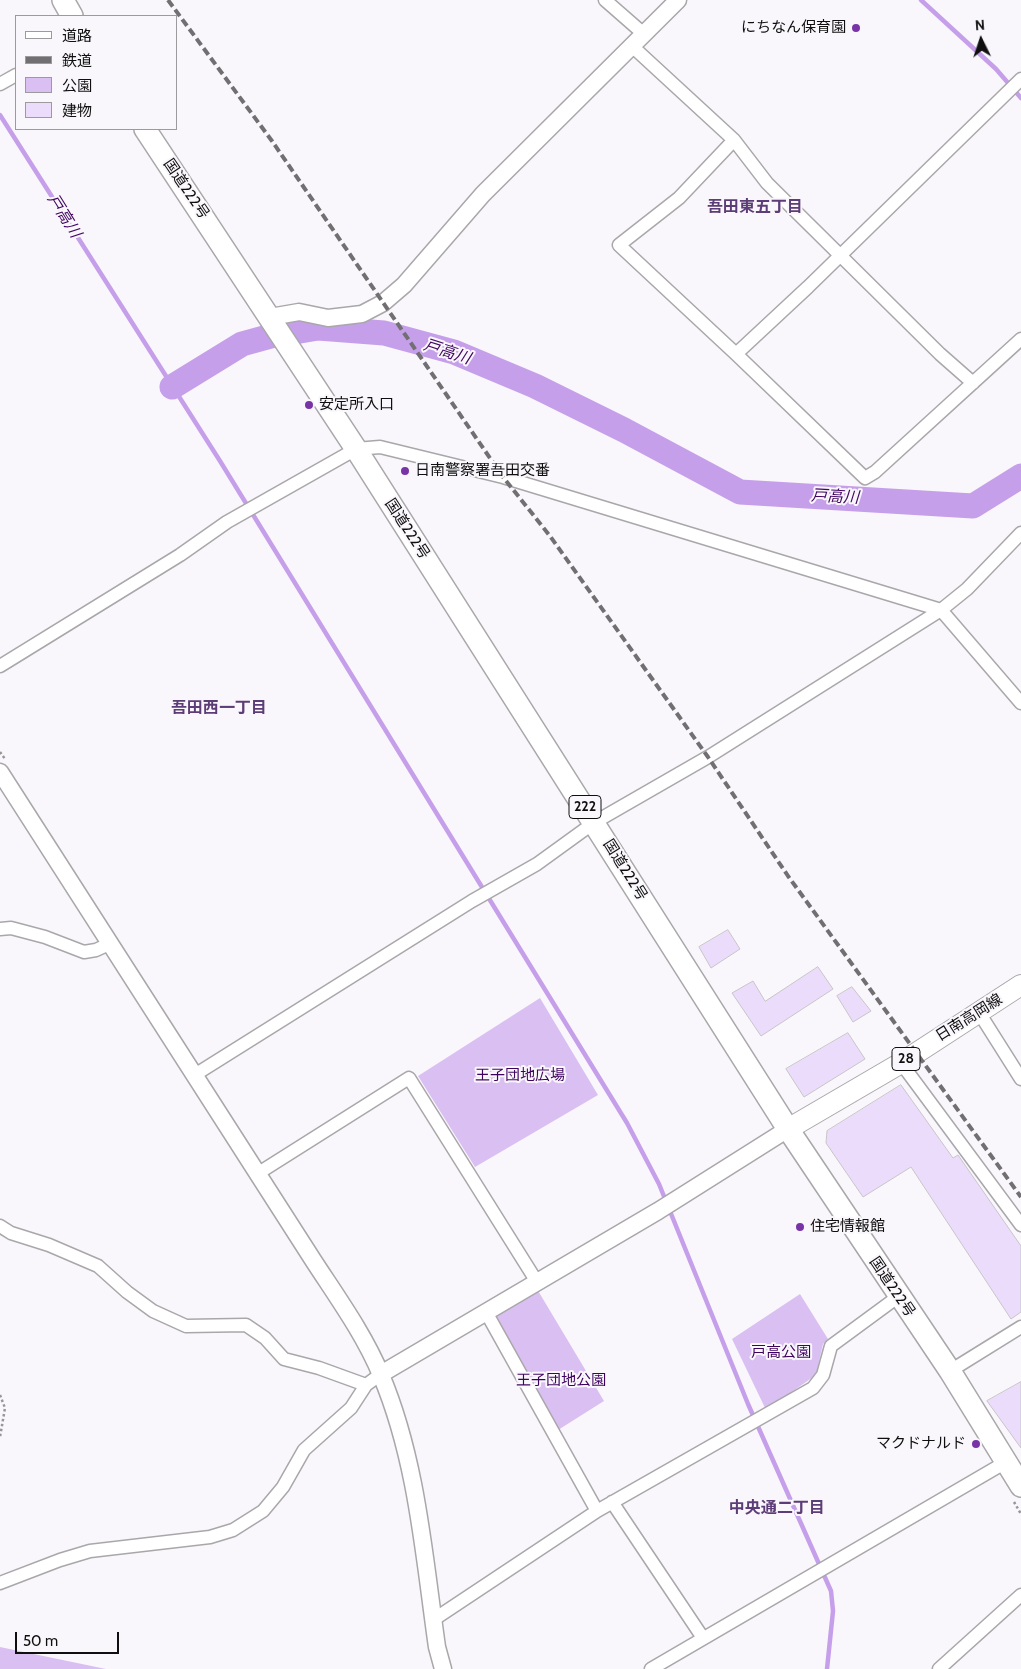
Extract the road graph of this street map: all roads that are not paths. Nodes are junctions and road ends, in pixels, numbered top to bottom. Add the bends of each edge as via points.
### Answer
1 (63, 0) edge
2 (604, 0) edge
3 (678, 0) edge
4 (71, 15) edge
5 (645, 35) junction
6 (633, 47) junction
7 (15, 76) edge
8 (1021, 79) edge
9 (0, 84) edge
10 (146, 130) edge
11 (734, 140) junction
12 (839, 255) junction
13 (270, 317) junction
14 (1021, 339) edge
15 (736, 354) junction
16 (973, 383) junction
17 (356, 449) junction
18 (1021, 533) edge
19 (941, 610) junction
20 (0, 666) edge
21 (1021, 703) edge
22 (0, 772) edge
23 (595, 822) junction
24 (0, 929) edge
25 (109, 944) junction
26 (1021, 985) edge
27 (978, 1011) junction
28 (900, 1062) junction
29 (193, 1076) junction
30 (1021, 1079) edge
31 (788, 1129) junction
32 (257, 1174) junction
33 (1021, 1225) edge
34 (0, 1226) edge
35 (537, 1282) junction
36 (898, 1296) junction
37 (486, 1312) junction
38 (1021, 1327) edge
39 (950, 1371) junction
40 (381, 1374) junction
41 (366, 1385) junction
42 (1006, 1462) junction
43 (1021, 1486) edge
44 (612, 1502) junction
45 (597, 1511) junction
46 (0, 1583) edge
47 (1021, 1595) edge
48 (433, 1620) junction
49 (703, 1638) junction
50 (672, 1664) edge
51 (443, 1669) edge
52 (651, 1669) edge
53 (939, 1669) edge

1 - 4 highway
2 - 5 street
3 - 5 street
5 - 6 street
6 - 11 street
6 - 13 street via 483,194 404,286 383,303 362,314 328,318 299,312
7 - 9 street
8 - 12 street
10 - 13 highway, 国道222号 / 222
11 - 12 street via 767,183
11 - 15 street via 679,198 619,246
12 - 15 street
12 - 16 street
13 - 17 highway, 国道222号 / 222
14 - 16 street
15 - 16 street via 865,478
17 - 19 street via 380,447 503,477
17 - 20 street via 227,522 180,555
17 - 23 highway, 国道222号 / 222
18 - 19 street via 967,589
19 - 21 street
19 - 23 street via 708,757
22 - 25 street
23 - 29 street via 537,864 472,901
23 - 31 highway, 国道222号 / 222
24 - 25 street via 11,928 45,937 84,952
25 - 29 street
26 - 27 main road, 日南高岡線 / 28
27 - 28 main road, 日南高岡線 / 28
27 - 30 street
28 - 31 main road, 日南高岡線 / 28
28 - 33 street
29 - 32 street
31 - 35 street
31 - 36 highway, 国道222号 / 222
32 - 35 street via 409,1078
32 - 40 street via 362,1337
34 - 41 street via 98,1266 127,1292 161,1315 186,1326 246,1326 265,1338 284,1359
35 - 37 street
36 - 39 highway, 国道222号 / 222
36 - 44 street via 831,1346 823,1374 813,1388
37 - 40 street
37 - 45 street
38 - 39 street
39 - 42 highway, 国道222号 / 222
40 - 41 street
40 - 48 street via 409,1462
41 - 46 street via 351,1408 304,1450 263,1511 234,1530 210,1537 90,1552
42 - 43 highway, 国道222号 / 222
42 - 49 street
44 - 45 street
44 - 49 street
45 - 48 street
47 - 53 street
48 - 51 street
49 - 50 street
50 - 52 street

